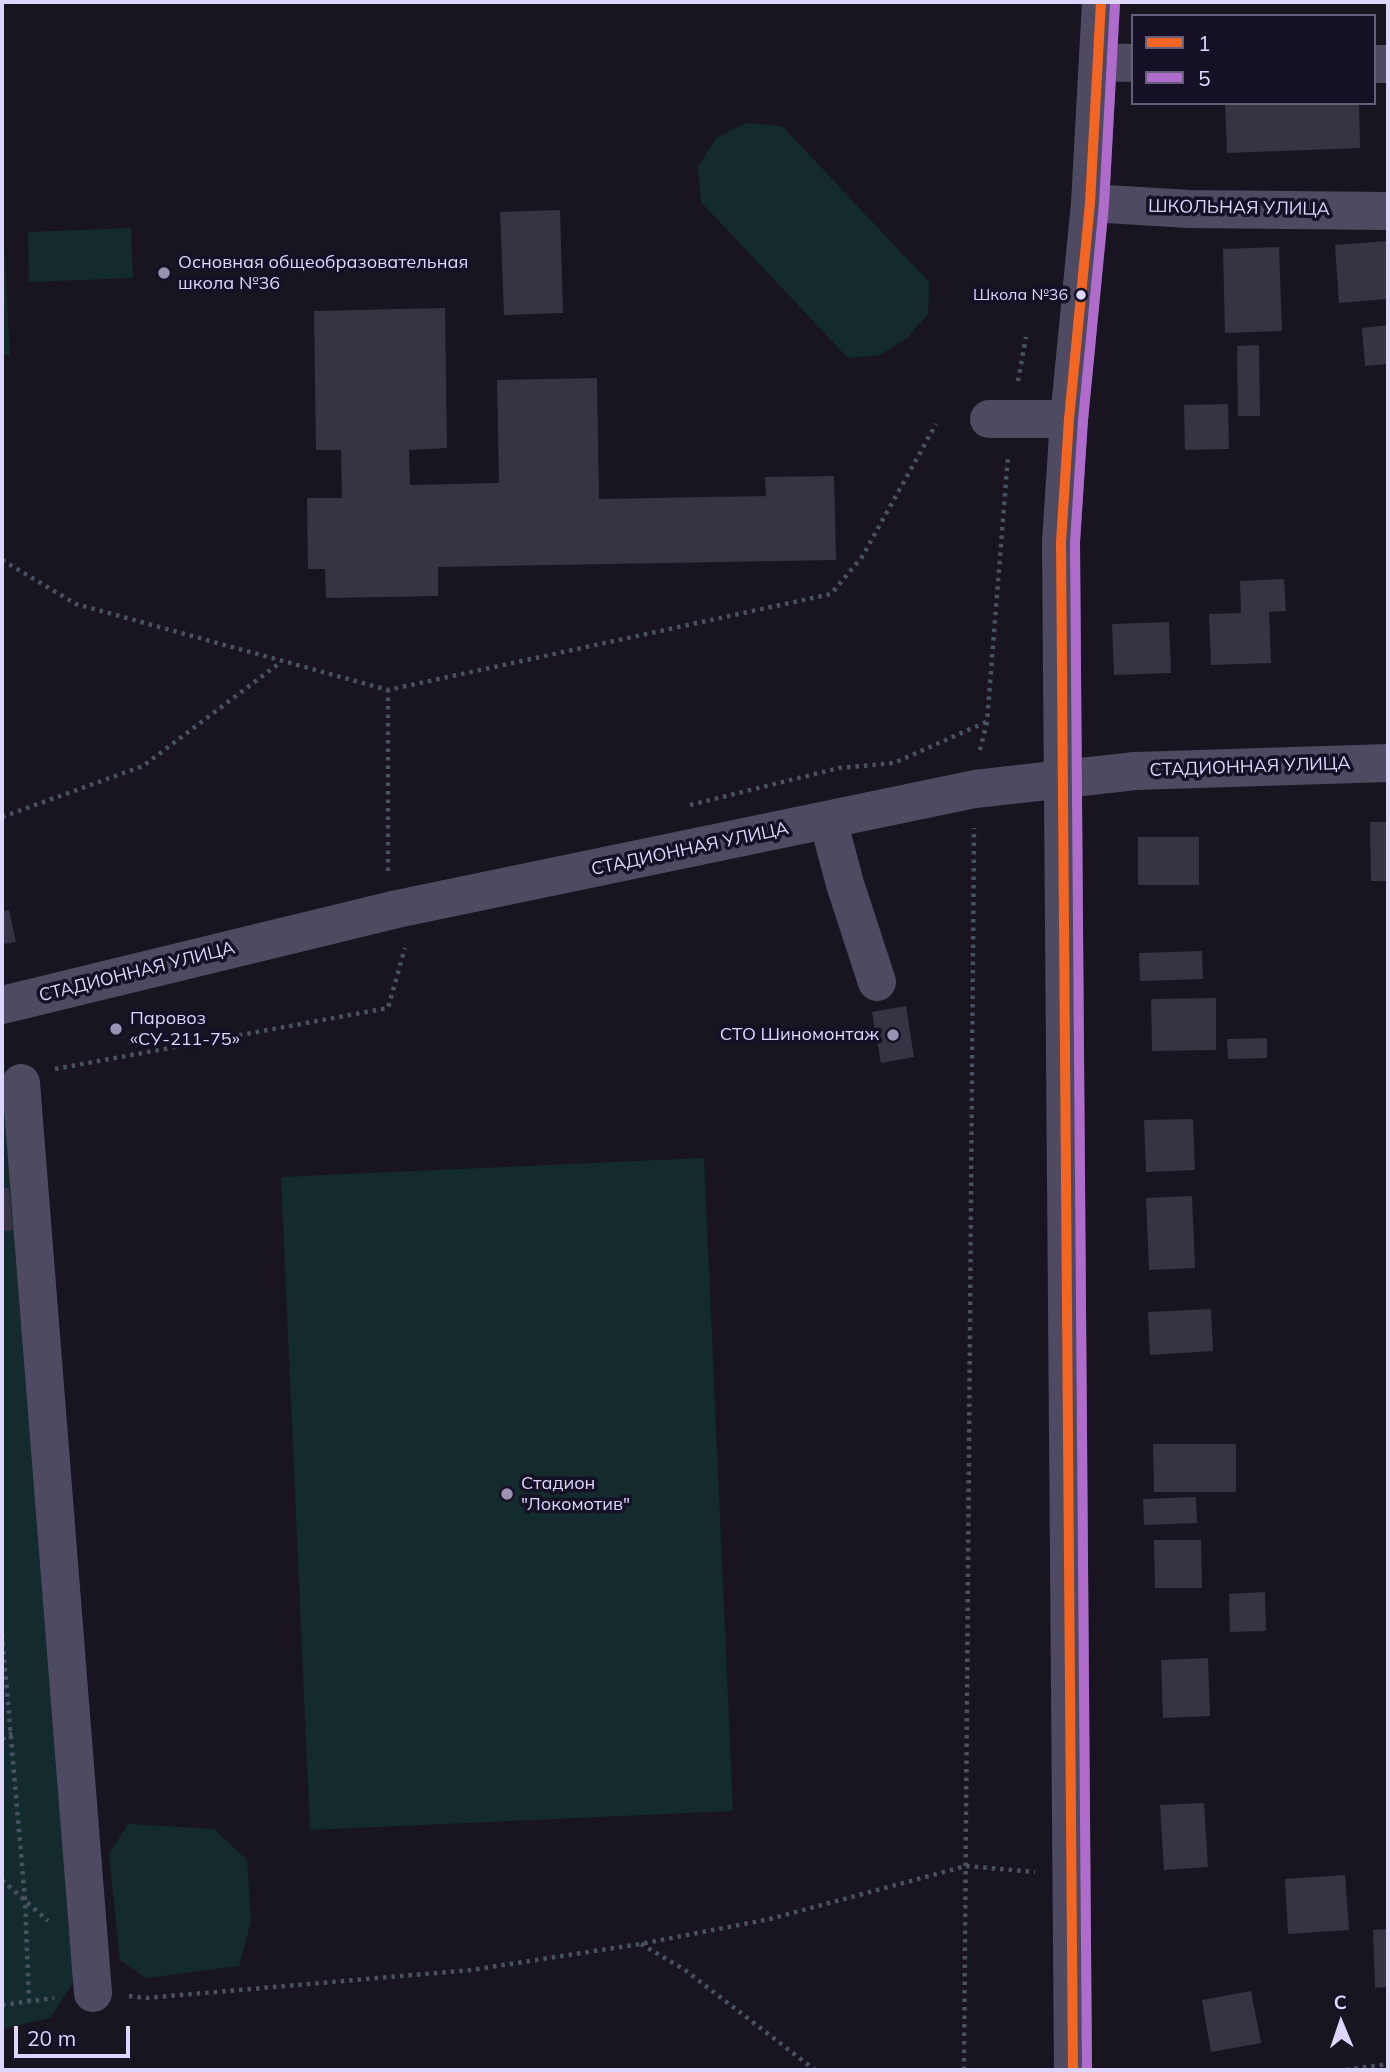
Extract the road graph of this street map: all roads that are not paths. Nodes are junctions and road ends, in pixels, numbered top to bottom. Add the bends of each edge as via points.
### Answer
1 (1101, 2) edge
2 (1115, 63) edge
3 (1090, 203) junction
4 (1388, 211) edge
5 (1001, 419) road end
6 (1069, 419) junction
7 (1388, 763) edge
8 (1061, 781) junction
9 (828, 820) junction
10 (877, 982) dead end
11 (2, 1005) edge
12 (21, 1083) road end
13 (93, 1993) road end
14 (1073, 2070) edge

1 - 2 street
2 - 3 street
3 - 4 street, ШКОЛЬНАЯ УЛИЦА
3 - 6 street
5 - 6 street
6 - 8 street via 1061,542
7 - 8 street, СТАДИОННАЯ УЛИЦА via 1135,771
8 - 9 street, СТАДИОННАЯ УЛИЦА via 975,789
8 - 14 street
9 - 10 street
9 - 11 street, СТАДИОННАЯ УЛИЦА via 397,909
12 - 13 street

